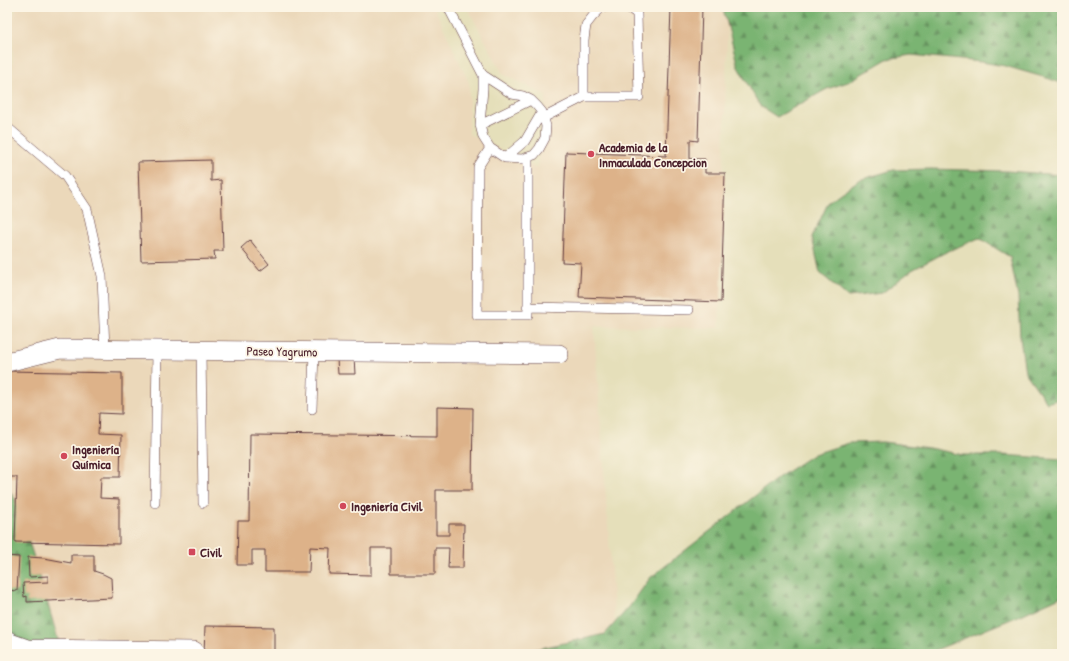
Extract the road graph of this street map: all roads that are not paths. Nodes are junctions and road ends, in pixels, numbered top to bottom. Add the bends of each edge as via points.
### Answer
1 (448, 7) edge
2 (606, 7) edge
3 (626, 7) edge
4 (483, 75) junction
5 (584, 97) junction
6 (531, 100) junction
7 (543, 115) junction
8 (480, 125) junction
9 (7, 128) edge
10 (490, 148) junction
11 (528, 157) junction
12 (505, 158) junction
13 (527, 307) junction
14 (689, 310) dead end
15 (105, 350) junction
16 (157, 350) junction
17 (201, 350) junction
18 (314, 352) junction
19 (559, 354) dead end
20 (7, 362) edge
21 (312, 409) dead end
22 (156, 503) dead end
23 (203, 504) dead end
24 (7, 640) edge
25 (194, 651) dead end

1 - 4 lane
2 - 5 lane via 601,8 586,25
3 - 5 lane via 637,14 639,97
4 - 6 lane via 512,94
4 - 8 lane
5 - 7 lane
6 - 7 lane
6 - 8 lane
7 - 11 lane via 546,126 545,138 534,155
7 - 12 lane via 525,141
8 - 10 lane via 483,137
9 - 15 lane via 65,176 87,209 102,276
10 - 12 lane
10 - 13 lane via 478,167 477,315 528,315
11 - 12 lane
11 - 13 lane
13 - 14 lane
15 - 16 street, Paseo Yagrumo
15 - 20 street, Paseo Yagrumo via 60,349
16 - 17 street, Paseo Yagrumo
16 - 22 lane
17 - 18 street, Paseo Yagrumo
17 - 23 lane
18 - 19 street, Paseo Yagrumo
18 - 21 lane
24 - 25 street via 28,649

